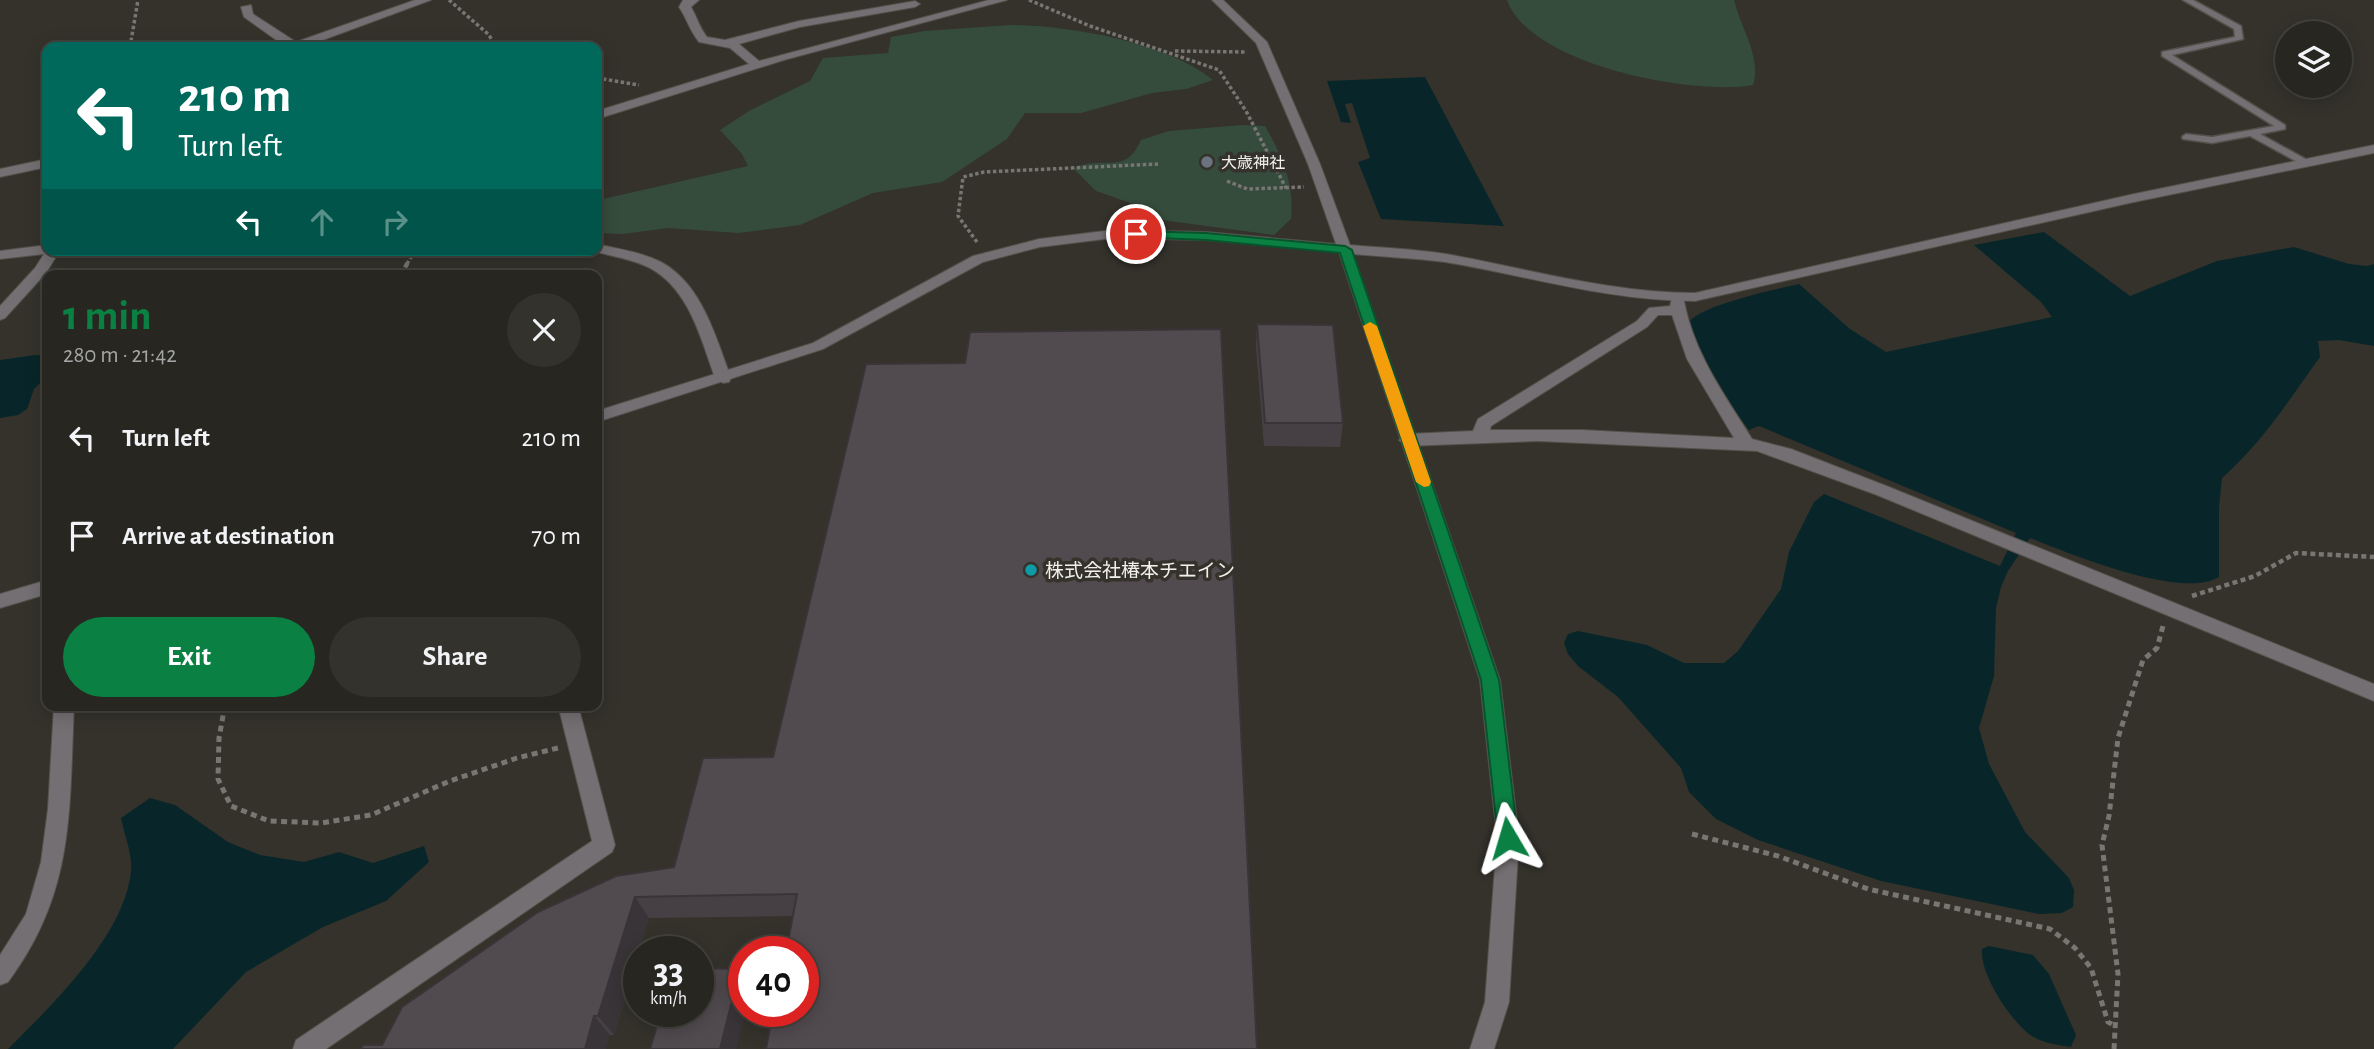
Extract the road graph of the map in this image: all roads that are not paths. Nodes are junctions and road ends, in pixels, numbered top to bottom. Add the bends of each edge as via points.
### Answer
1 (426, 0) edge
2 (694, 0) edge
3 (1002, 0) edge
4 (1217, 0) edge
5 (2187, 0) edge
6 (916, 2) edge
7 (247, 7) dead end
8 (927, 20) junction
9 (732, 37) junction
10 (287, 42) edge
11 (309, 42) edge
12 (757, 65) junction
13 (602, 113) edge
14 (2252, 133) junction
15 (2186, 137) dead end
16 (2374, 149) edge
17 (2306, 163) junction
18 (42, 164) edge
19 (0, 173) edge
20 (42, 249) edge
21 (602, 249) edge
22 (1345, 250) junction
23 (0, 255) edge
24 (49, 256) edge
25 (1678, 304) junction
26 (0, 315) edge
27 (723, 377) junction
28 (602, 415) edge
29 (1480, 434) junction
30 (1407, 440) junction
31 (1747, 444) junction
32 (42, 588) edge
33 (0, 601) edge
34 (2374, 693) edge
35 (64, 711) edge
36 (569, 711) edge
37 (0, 974) edge
38 (305, 1049) edge
39 (1482, 1049) edge

1 - 11 street
2 - 9 street via 685,7 703,40
3 - 8 street
4 - 22 street via 1261,42
5 - 14 lane via 2238,28 2239,39 2165,54 2282,127
6 - 8 street
6 - 9 street
7 - 10 street via 248,15
8 - 12 street
9 - 12 street
12 - 13 street
14 - 15 lane via 2212,140
14 - 17 lane
16 - 17 street
17 - 25 street via 2134,198
18 - 19 street
20 - 23 street
21 - 27 street via 663,270 682,288 702,323
22 - 25 street via 1444,258
22 - 27 street via 1206,236 1113,234 1039,243 978,259 818,346
22 - 30 street
24 - 26 street
25 - 29 street via 1654,311 1642,324 1484,423
25 - 31 street via 1690,350
27 - 28 street
29 - 30 street
29 - 31 street
30 - 39 street via 1436,513 1490,680 1508,838 1497,1002
31 - 34 street via 1847,477
32 - 33 street
35 - 37 street via 50,876 23,943
36 - 38 street via 604,845

